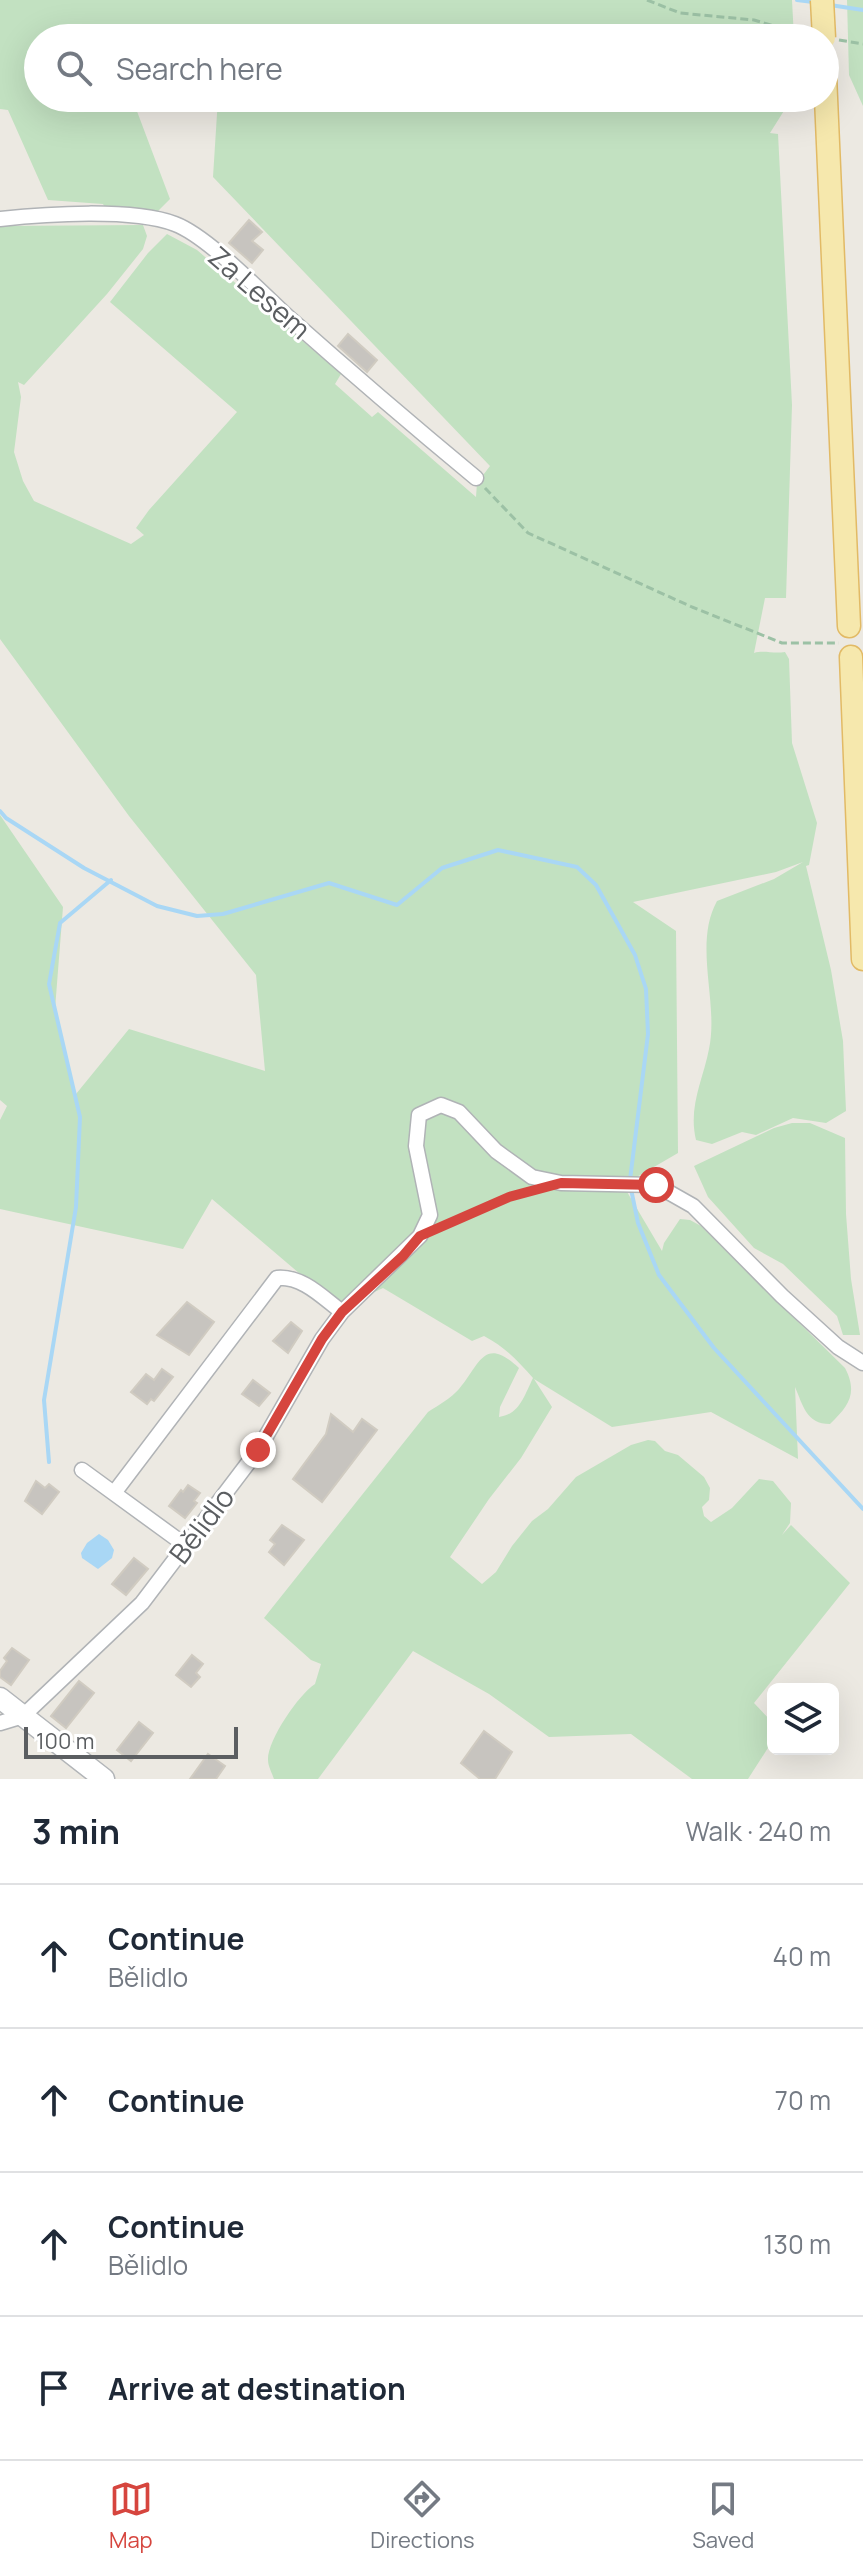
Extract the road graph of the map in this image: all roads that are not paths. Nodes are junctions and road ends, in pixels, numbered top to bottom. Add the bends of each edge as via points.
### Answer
1 (822, 0) edge
2 (823, 24) edge
3 (827, 112) edge
4 (0, 219) edge
5 (476, 478) road end
6 (863, 959) edge
7 (342, 1312) junction
8 (863, 1363) edge
9 (82, 1470) dead end
10 (114, 1493) junction
11 (185, 1545) junction
12 (0, 1698) edge
13 (23, 1716) junction
14 (0, 1723) edge
15 (104, 1779) edge

1 - 2 main road, bridge
3 - 6 main road
4 - 5 street, Za Lesem via 46,214 146,216 177,224 216,251
7 - 8 street, Bělidlo via 420,1236 430,1215 416,1146 419,1115 441,1105 459,1112 496,1151 532,1177 561,1183 656,1185 693,1206 782,1296
7 - 10 street via 304,1283 277,1278
7 - 11 street, Bělidlo via 258,1450
9 - 10 street
10 - 11 street
11 - 13 street, Bělidlo via 142,1603
12 - 13 street
13 - 14 street
13 - 15 street

